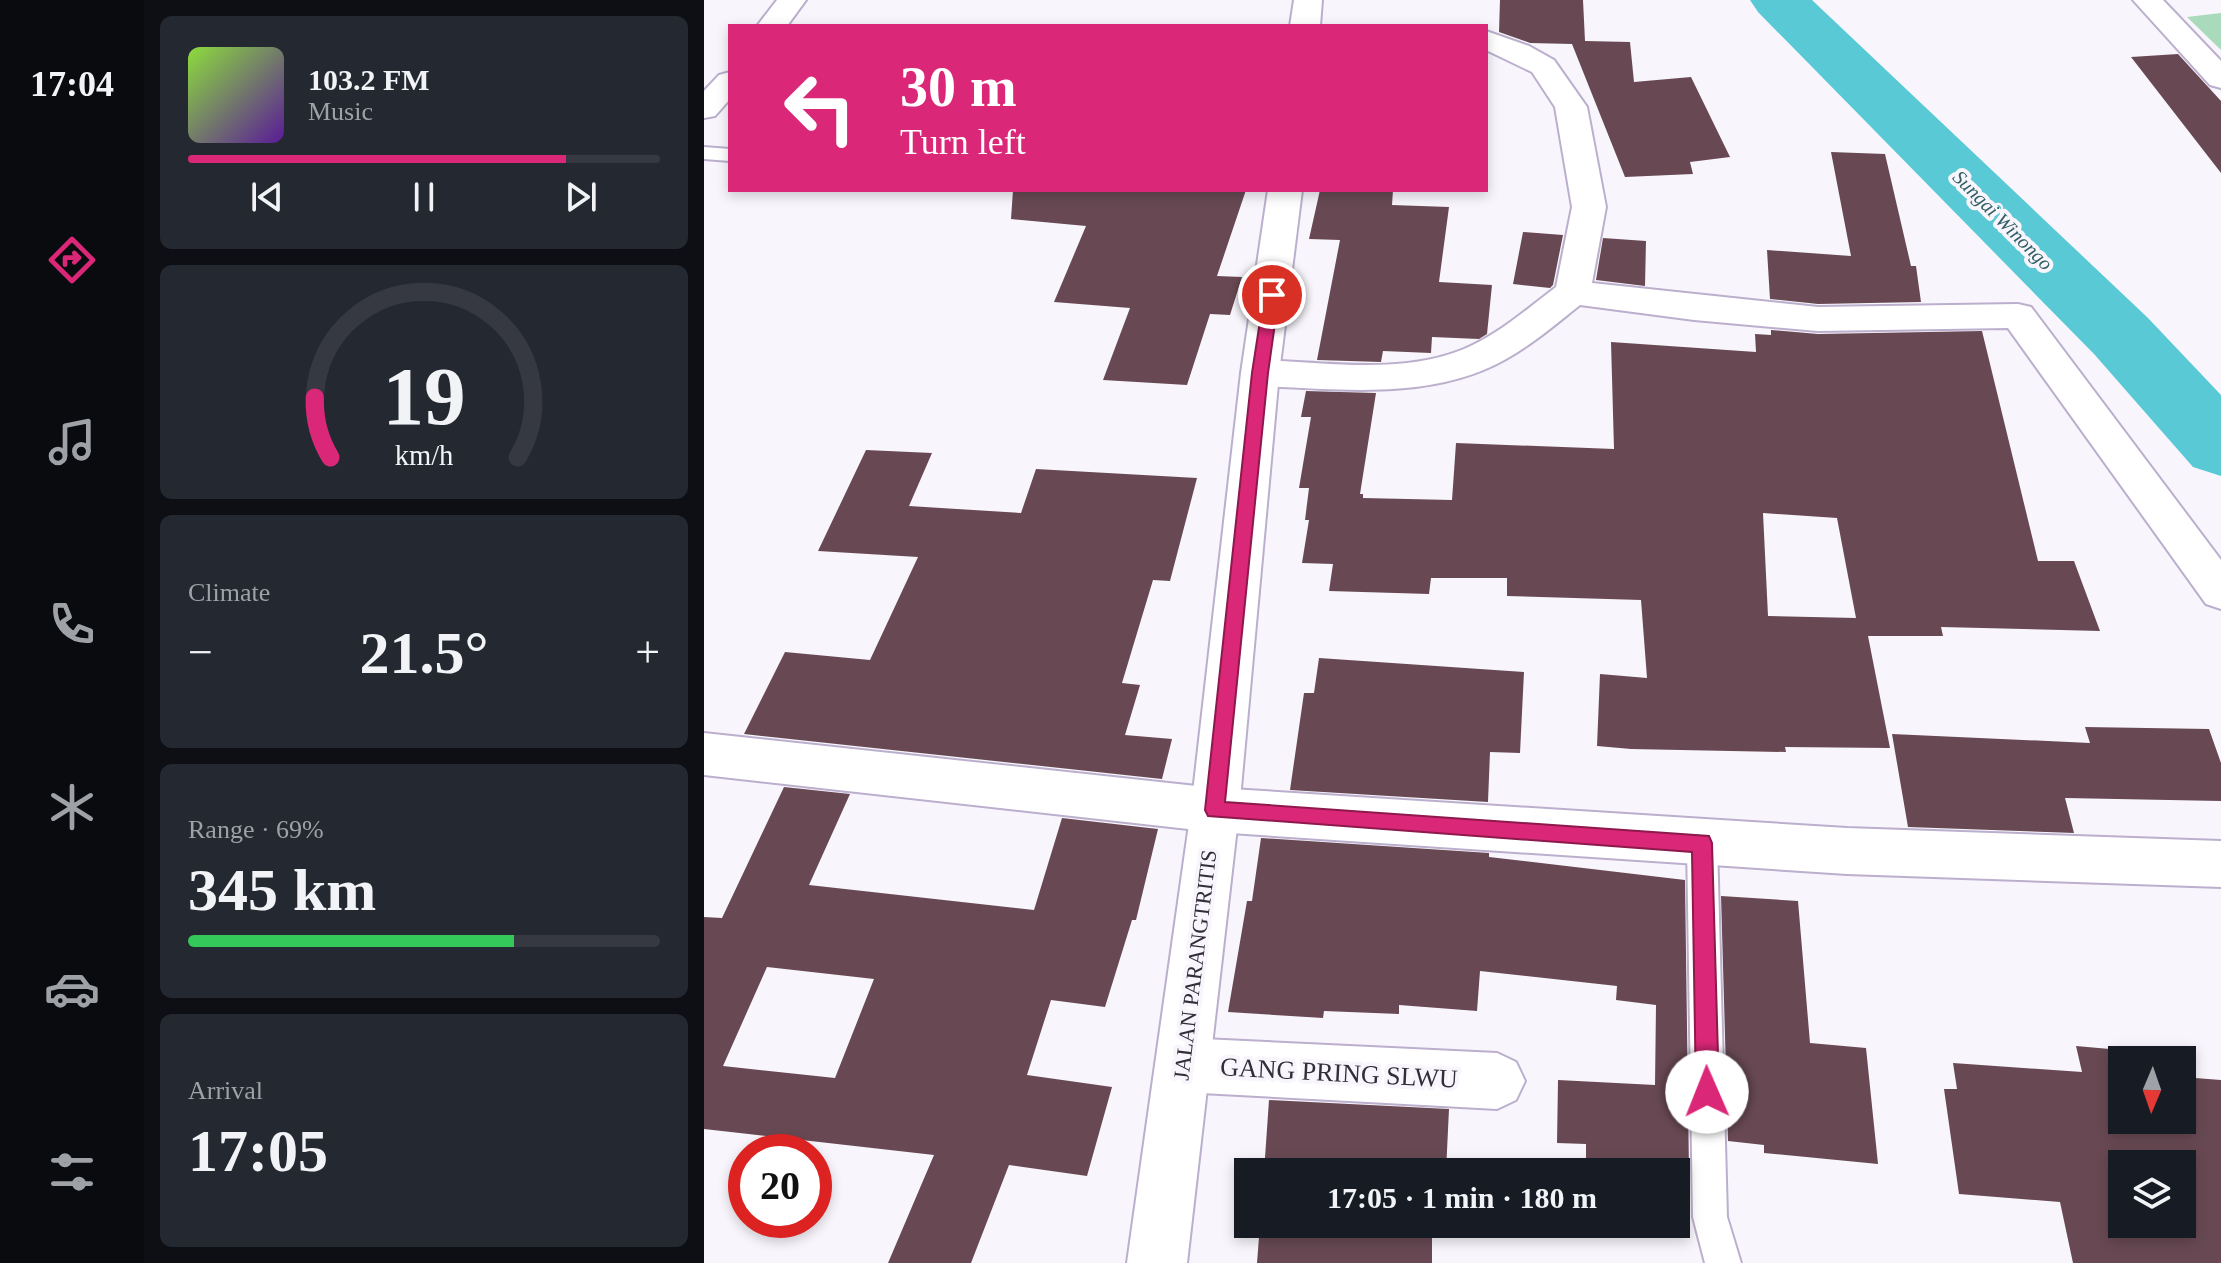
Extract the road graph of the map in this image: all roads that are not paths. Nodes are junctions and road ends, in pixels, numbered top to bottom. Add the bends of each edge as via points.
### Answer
1 (792, 0) edge
2 (1308, 0) edge
3 (2147, 0) edge
4 (774, 24) edge
5 (1305, 24) edge
6 (1488, 41) edge
7 (2221, 79) edge
8 (728, 83) edge
9 (704, 109) edge
10 (704, 153) edge
11 (728, 155) edge
12 (1285, 192) edge
13 (1573, 292) junction
14 (1260, 373) junction
15 (2221, 592) edge
16 (704, 754) edge
17 (1215, 810) junction
18 (1702, 843) junction
19 (2221, 864) edge
20 (1182, 1065) junction
21 (1497, 1081) dead end
22 (1157, 1263) edge
23 (1723, 1263) edge

1 - 4 street
2 - 5 street
3 - 7 street
6 - 13 street via 1543,66 1571,107 1589,207
8 - 9 street
10 - 11 lane
12 - 14 street, JALAN PARANGTRITIS
13 - 14 street via 1499,346 1466,363 1401,375
13 - 15 street via 1818,319 2018,316
14 - 17 street, JALAN PARANGTRITIS
16 - 17 street
17 - 18 street
17 - 20 street, JALAN PARANGTRITIS
18 - 19 street
18 - 23 lane via 1710,1217
20 - 21 street, GANG PRING SLWU
20 - 22 street, JALAN PARANGTRITIS

